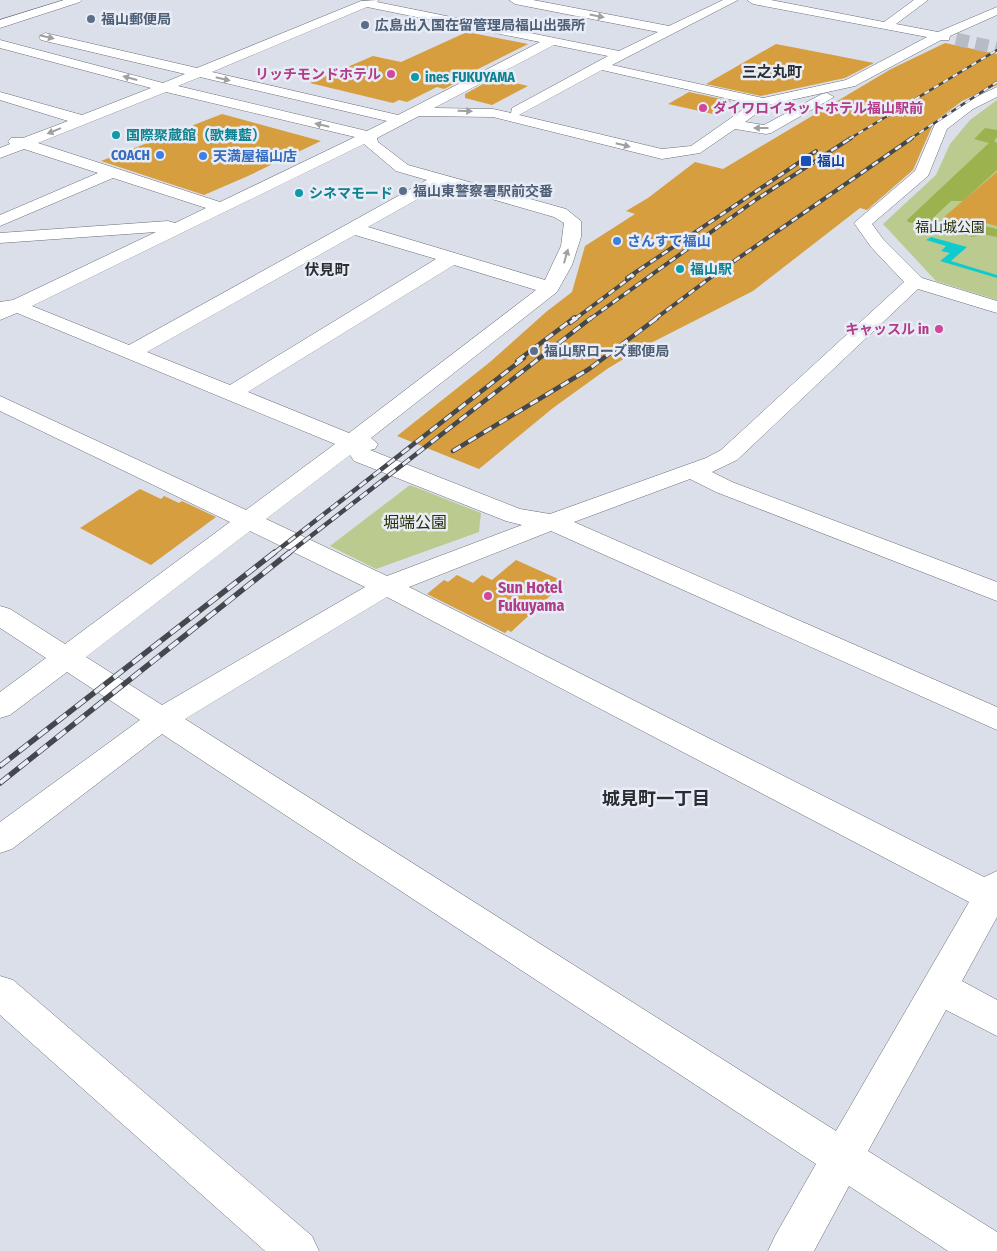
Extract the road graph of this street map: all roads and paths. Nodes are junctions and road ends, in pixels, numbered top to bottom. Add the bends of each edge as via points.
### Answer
1 (52, 0) edge
2 (76, 0) edge
3 (515, 0) edge
4 (732, 0) edge
5 (753, 0) edge
6 (922, 0) edge
7 (369, 2) edge
8 (544, 2) edge
9 (836, 4) dead end
10 (997, 11) edge
11 (822, 13) junction
12 (0, 16) edge
13 (0, 25) edge
14 (887, 25) junction
15 (485, 28) junction
16 (669, 30) junction
17 (939, 36) junction
18 (956, 39) tunnel mouth
19 (552, 41) junction
20 (0, 44) edge
21 (621, 55) junction
22 (600, 66) junction
23 (196, 72) junction
24 (850, 83) junction
25 (164, 87) junction
26 (997, 91) edge
27 (0, 96) edge
28 (763, 102) junction
29 (517, 111) dead end
30 (408, 116) junction
31 (82, 120) junction
32 (733, 124) junction
33 (0, 136) edge
34 (370, 136) junction
35 (23, 144) junction
36 (0, 153) edge
37 (111, 173) junction
38 (440, 180) junction
39 (219, 207) junction
40 (0, 221) edge
41 (183, 225) junction
42 (355, 229) junction
43 (0, 238) edge
44 (450, 259) junction
45 (915, 282) junction
46 (550, 288) junction
47 (997, 307) edge
48 (5, 309) edge
49 (131, 352) junction
50 (232, 392) junction
51 (0, 403) edge
52 (352, 442) junction
53 (692, 471) junction
54 (247, 520) junction
55 (552, 522) junction
56 (386, 586) junction
57 (994, 586) edge
58 (0, 616) edge
59 (65, 658) junction
60 (0, 707) edge
61 (162, 719) junction
62 (997, 719) edge
63 (0, 840) edge
64 (995, 894) edge
65 (939, 987) junction
66 (0, 992) edge
67 (997, 1019) edge
68 (841, 1158) junction
69 (297, 1251) edge
70 (790, 1251) edge
71 (987, 1251) edge

1 - 12 main road
2 - 13 main road
3 - 8 main road
4 - 16 main road
5 - 11 main road
6 - 14 main road
7 - 15 main road
7 - 23 main road
8 - 15 main road
8 -> 16 main road
9 - 11 main road
10 - 17 main road
11 - 14 main road
13 -> 23 main road
14 - 17 main road
15 - 19 main road
16 - 21 main road
17 - 18 main road
17 - 24 main road
19 - 21 main road
19 - 30 main road
25 -> 20 main road
21 - 22 main road
22 - 28 main road
22 - 29 main road
23 - 25 main road
23 -> 30 main road
24 - 28 main road
24 -> 32 main road via 766,130
25 - 31 main road
34 -> 25 main road
26 - 45 main road via 968,106 940,127 922,174 863,223 877,243
27 - 31 main road
28 - 32 main road
30 -> 32 main road via 460,111 493,113 662,154 695,150
30 - 34 main road
31 -> 35 main road
33 - 35 main road
34 - 38 main road via 370,144 402,168
34 - 39 main road
35 - 36 main road
35 - 37 main road
37 - 39 main road
37 - 40 main road
38 - 42 main road
46 -> 38 main road via 562,267 574,228 572,220 560,213
39 - 41 main road
41 - 43 main road
41 - 48 main road
42 - 44 main road
42 - 49 main road
44 - 46 main road
44 - 50 main road
45 - 47 main road
45 - 53 main road via 729,454
46 - 52 main road
48 - 49 main road
49 - 50 main road
50 - 52 main road
51 - 54 main road
52 - 54 main road
52 - 55 main road via 362,456 515,516
53 - 55 main road
53 - 57 main road via 724,488
54 - 56 main road
54 - 59 main road
55 - 56 main road
55 - 62 main road
56 - 61 main road
56 - 64 main road
58 - 59 main road
59 - 60 main road
59 - 61 main road
61 - 63 main road
61 - 68 main road
64 - 65 main road
65 - 67 main road
65 - 68 main road
66 - 69 main road
68 - 70 main road
68 - 71 main road

